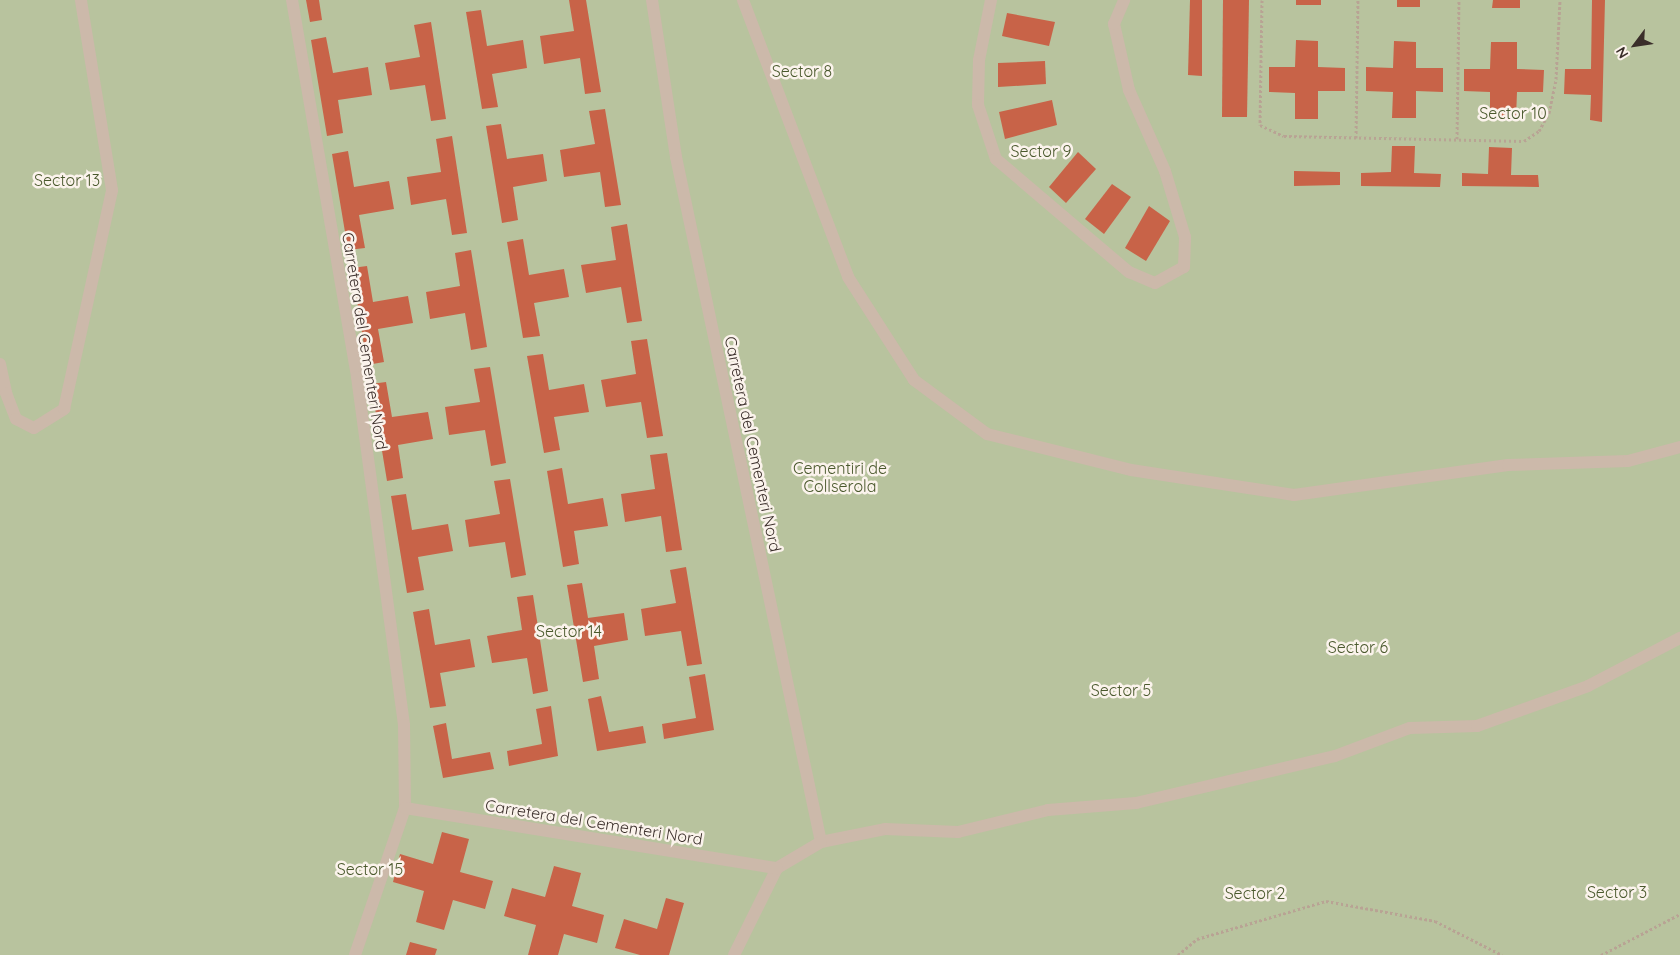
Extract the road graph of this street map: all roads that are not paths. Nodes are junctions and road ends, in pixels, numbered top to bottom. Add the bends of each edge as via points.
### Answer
1 (81, 0) edge
2 (292, 0) edge
3 (652, 0) edge
4 (743, 0) edge
5 (991, 0) edge
6 (1124, 0) edge
7 (0, 364) edge
8 (1680, 447) edge
9 (1680, 638) edge
10 (405, 808) junction
11 (822, 842) junction
12 (777, 868) junction
13 (355, 955) edge
14 (734, 955) edge

1 - 7 street via 112,190 64,409 34,428 16,419
2 - 10 street, Carretera del Cementeri Nord via 357,378 404,725
3 - 11 street, Carretera del Cementeri Nord via 676,157
4 - 8 street via 848,277 914,380 987,434 1131,470 1294,494 1508,465 1628,460
5 - 6 street via 978,60 978,105 996,159 1129,272 1155,283 1184,267 1185,237 1165,171 1129,90 1114,24
9 - 11 street via 1588,686 1477,726 1410,728 1335,756 1136,802 1048,810 958,832 885,829
10 - 12 street, Carretera del Cementeri Nord
10 - 13 street, Carretera del Cementeri Nord
11 - 12 street
12 - 14 street

